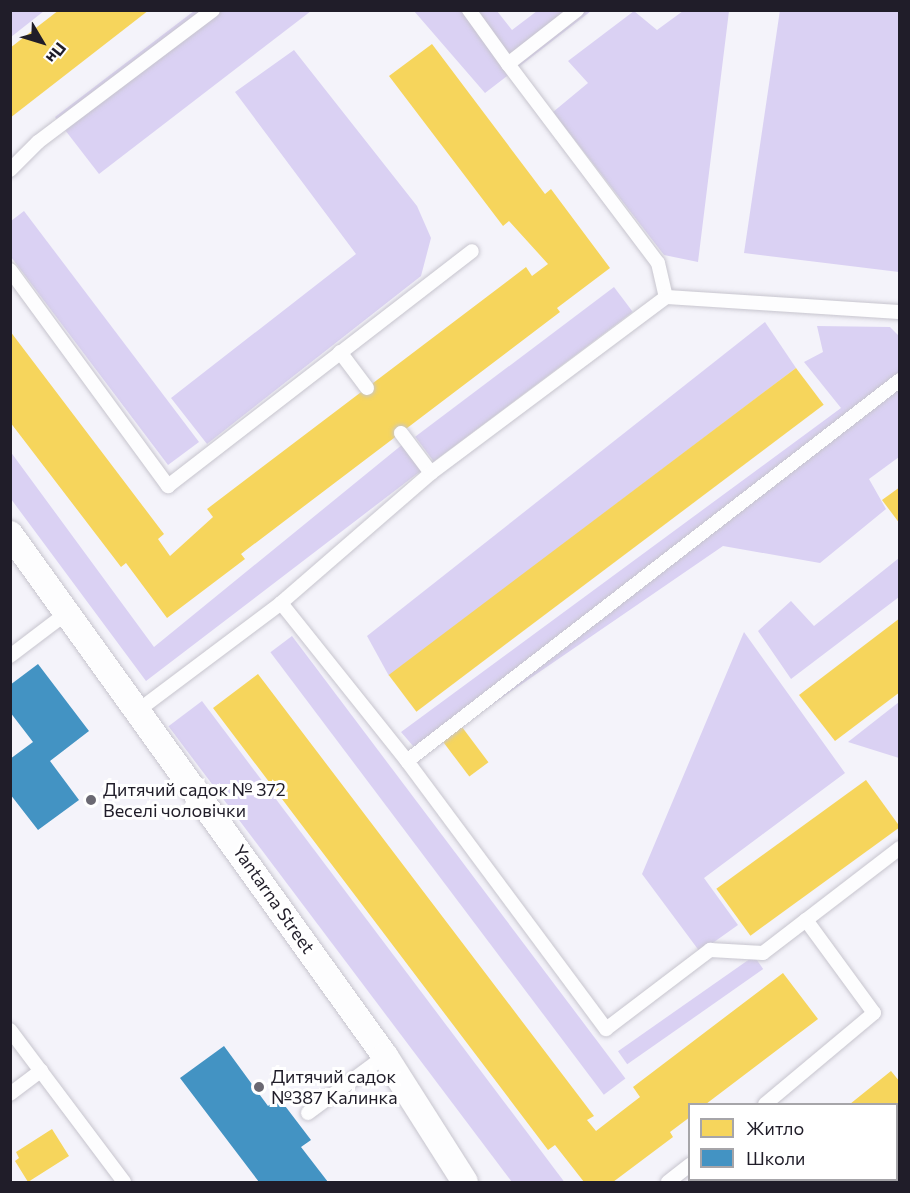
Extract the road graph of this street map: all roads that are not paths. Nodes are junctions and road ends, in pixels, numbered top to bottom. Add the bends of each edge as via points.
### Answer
1 (213, 10) edge
2 (469, 10) edge
3 (577, 10) edge
4 (508, 63) junction
5 (10, 170) edge
6 (472, 251) dead end
7 (10, 270) edge
8 (666, 297) junction
9 (900, 312) edge
10 (340, 352) junction
11 (900, 380) edge
12 (367, 388) dead end
13 (401, 433) dead end
14 (431, 473) junction
15 (10, 534) edge
16 (280, 603) junction
17 (68, 612) junction
18 (10, 656) edge
19 (140, 709) junction
20 (407, 761) junction
21 (900, 848) edge
22 (806, 920) junction
23 (10, 1030) edge
24 (385, 1056) junction
25 (41, 1071) junction
26 (10, 1094) edge
27 (766, 1103) edge
28 (308, 1113) dead end
29 (688, 1167) edge
30 (124, 1182) edge
31 (465, 1182) edge
32 (668, 1182) edge

1 - 5 lane via 38,142
2 - 4 lane
3 - 4 lane
4 - 8 lane via 658,263
6 - 10 lane
7 - 10 lane via 168,486
8 - 9 lane
8 - 14 lane
10 - 12 lane
11 - 20 lane
13 - 14 lane
14 - 16 lane
15 - 17 street, Yantarna Street
16 - 19 lane
16 - 20 lane
17 - 18 lane
17 - 19 street, Yantarna Street
19 - 24 street, Yantarna Street
20 - 22 lane via 606,1029 710,950 763,953
21 - 22 lane
22 - 27 lane via 874,1013
23 - 25 lane
24 - 28 lane
24 - 31 street, Yantarna Street
25 - 26 lane
25 - 30 lane
29 - 32 lane

